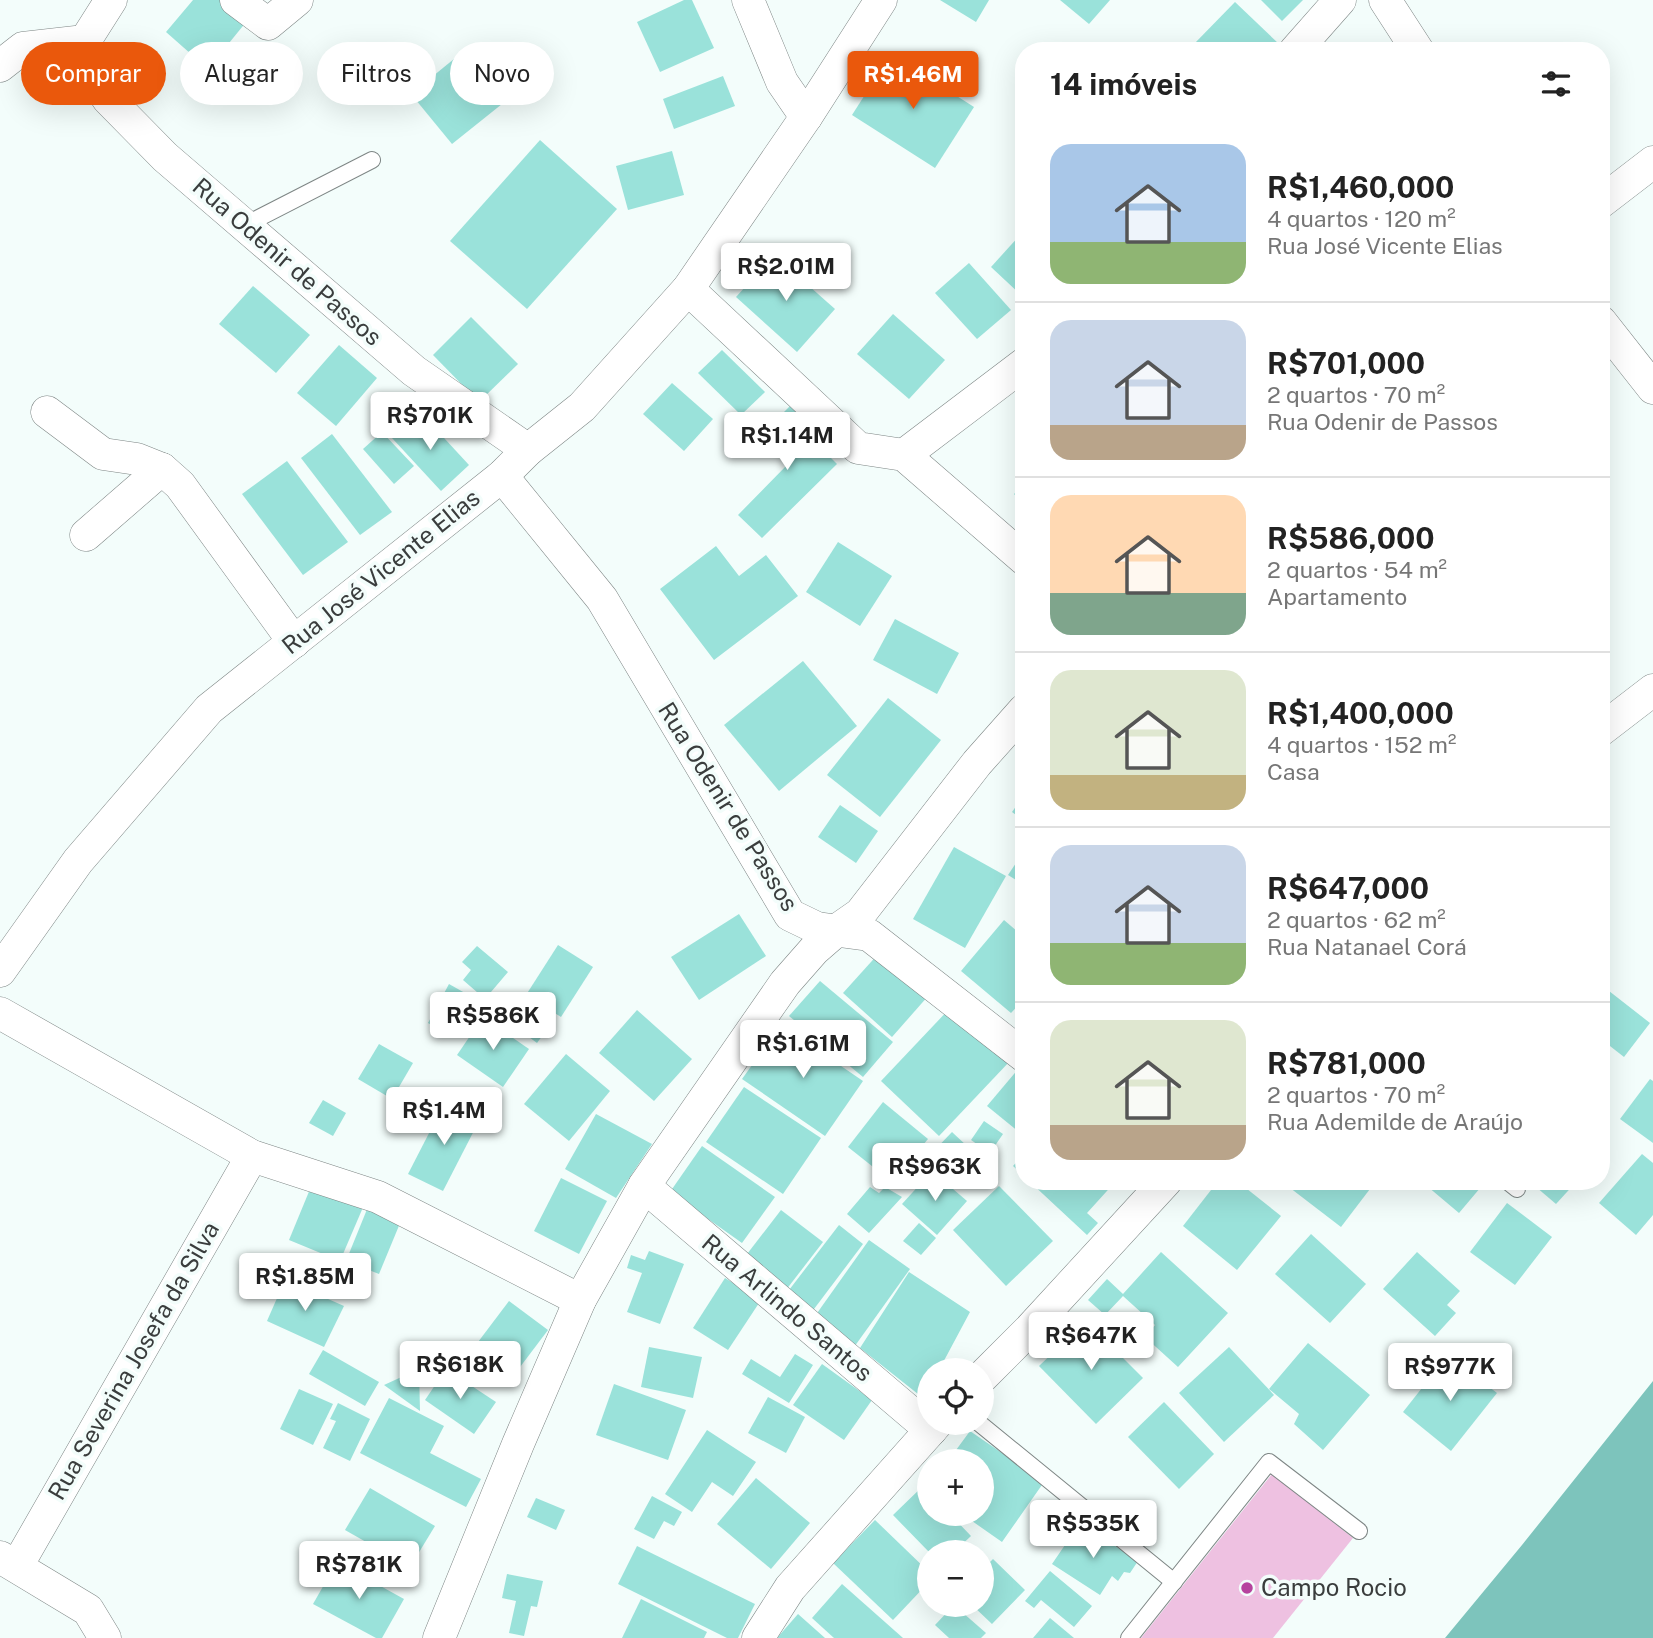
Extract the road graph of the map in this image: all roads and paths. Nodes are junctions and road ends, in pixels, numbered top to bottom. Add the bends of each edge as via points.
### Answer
1 (111, 0) edge
2 (236, 0) edge
3 (296, 0) edge
4 (748, 0) edge
5 (881, 0) edge
6 (1340, 0) edge
7 (1385, 0) edge
8 (85, 41) junction
9 (1303, 42) edge
10 (1412, 42) edge
11 (0, 65) edge
12 (806, 117) junction
13 (372, 160) dead end
14 (1653, 162) edge
15 (1610, 195) edge
16 (245, 225) junction
17 (688, 289) junction
18 (1610, 333) edge
19 (1015, 371) edge
20 (1653, 388) edge
21 (47, 412) dead end
22 (528, 450) junction
23 (904, 455) junction
24 (162, 469) junction
25 (502, 476) junction
26 (86, 535) dead end
27 (1015, 551) edge
28 (294, 642) junction
29 (1653, 690) edge
30 (1015, 720) edge
31 (1610, 723) edge
32 (837, 930) junction
33 (3, 957) edge
34 (0, 1013) edge
35 (1015, 1049) edge
36 (252, 1156) junction
37 (644, 1186) junction
38 (1158, 1190) edge
39 (580, 1300) junction
40 (994, 1365) edge
41 (917, 1412) edge
42 (926, 1435) edge
43 (994, 1435) edge
44 (1359, 1531) dead end
45 (8, 1561) edge
46 (1174, 1582) junction
47 (105, 1638) edge
48 (439, 1638) edge
49 (758, 1638) edge
50 (1129, 1638) edge

1 - 8 street
2 - 3 street via 268,24
4 - 12 street via 782,82
5 - 12 street, Rua José Vicente Elias
6 - 9 street
7 - 10 street
8 - 11 street via 23,48
8 - 16 street, Rua Odenir de Passos via 91,73 108,99 165,157
12 - 17 street, Rua José Vicente Elias
13 - 16 lane
14 - 15 street
16 - 22 street, Rua Odenir de Passos via 414,370
17 - 22 street, Rua José Vicente Elias via 582,407
17 - 23 street via 858,448
18 - 20 street
19 - 23 street
21 - 24 street via 103,454 137,459
22 - 25 street, Rua José Vicente Elias
23 - 27 street
24 - 26 street
24 - 28 street via 180,485
25 - 28 street, Rua José Vicente Elias
25 - 32 street, Rua Odenir de Passos via 602,599 790,915 817,928
28 - 33 street, Rua José Vicente Elias via 209,709 78,861
29 - 31 street
30 - 32 street via 860,914
32 - 35 street, Rua Odenir de Passos via 869,935
32 - 37 street via 785,983
34 - 36 street
36 - 39 street via 378,1196
36 - 45 street, Rua Severina Josefa da Silva
37 - 39 street
37 - 41 street, Rua Arlindo Santos
38 - 40 street
39 - 48 street
42 - 49 street via 790,1588
43 - 46 lane
44 - 46 lane via 1269,1462
45 - 47 street via 88,1610
46 - 50 lane

